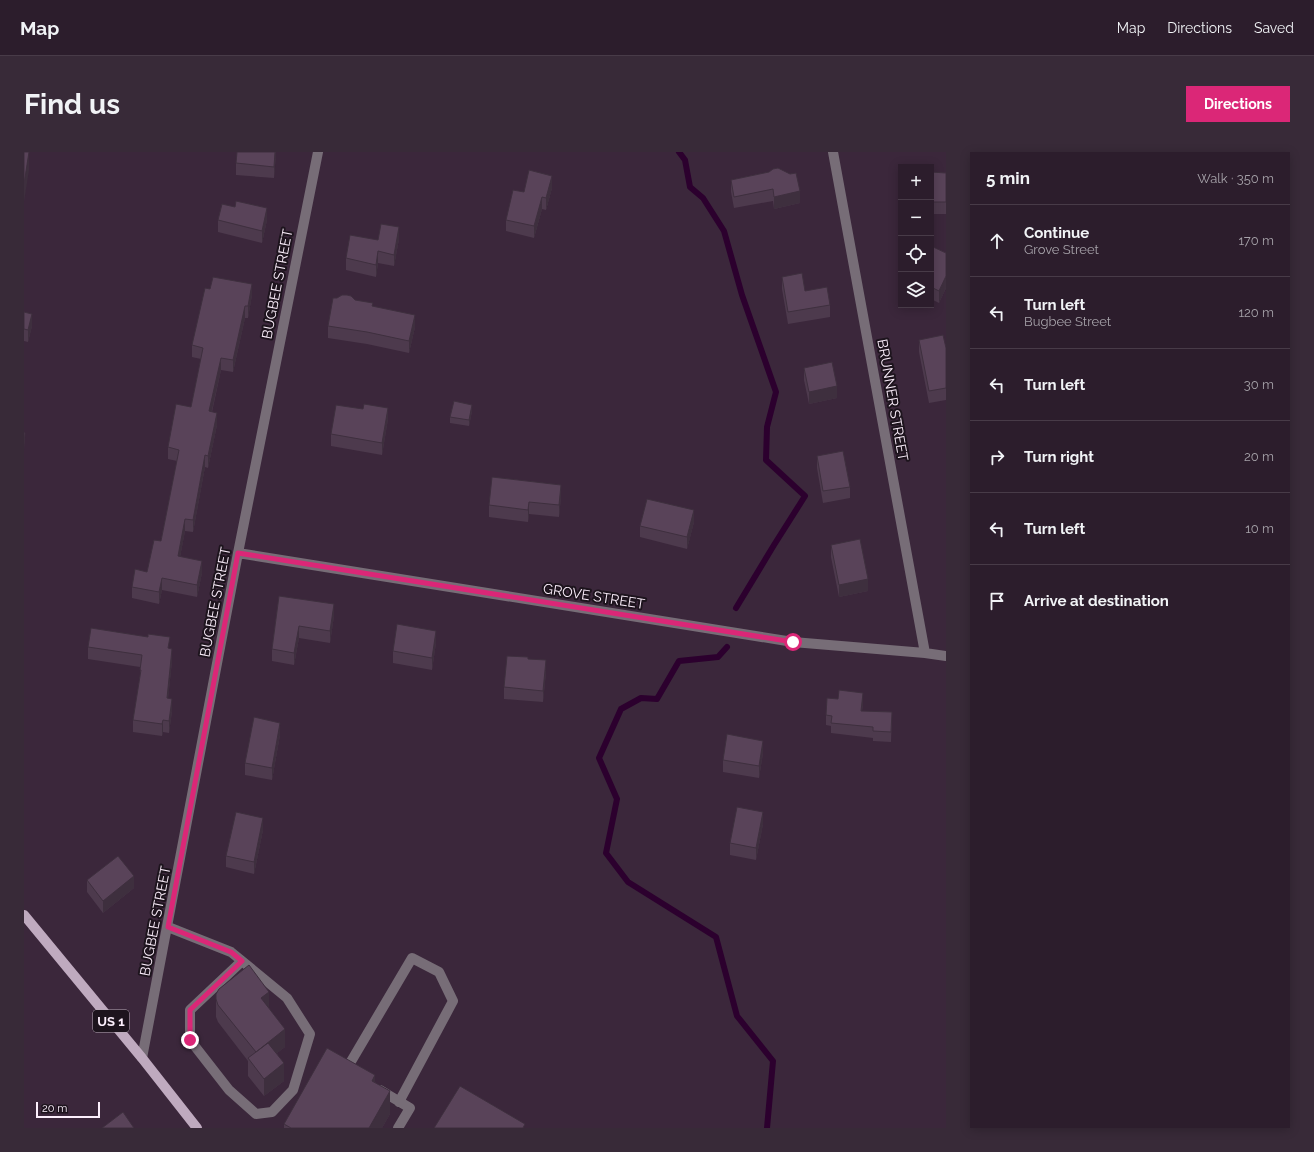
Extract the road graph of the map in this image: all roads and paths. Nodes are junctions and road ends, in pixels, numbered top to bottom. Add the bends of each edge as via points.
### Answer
1 (318, 152) edge
2 (833, 152) edge
3 (238, 553) junction
4 (925, 653) junction
5 (946, 656) edge
6 (24, 915) edge
7 (168, 927) junction
8 (242, 961) junction
9 (142, 1058) junction
10 (359, 1078) edge
11 (372, 1086) edge
12 (399, 1102) junction
13 (197, 1128) edge
14 (398, 1128) edge

1 - 3 street, BUGBEE STREET
2 - 4 street, BRUNNER STREET
3 - 4 street, GROVE STREET via 793,642
3 - 7 street, BUGBEE STREET
4 - 5 street, GROVE STREET
6 - 9 main road, US 1
7 - 8 street via 231,952
7 - 9 street, BUGBEE STREET
8 - 8 street via 287,998 310,1034 293,1090 272,1112 256,1114 229,1090 190,1040 190,1010
9 - 13 main road, US 1
10 - 12 street via 346,1070 412,958 439,972 453,1001
11 - 12 street
12 - 14 street via 410,1108

